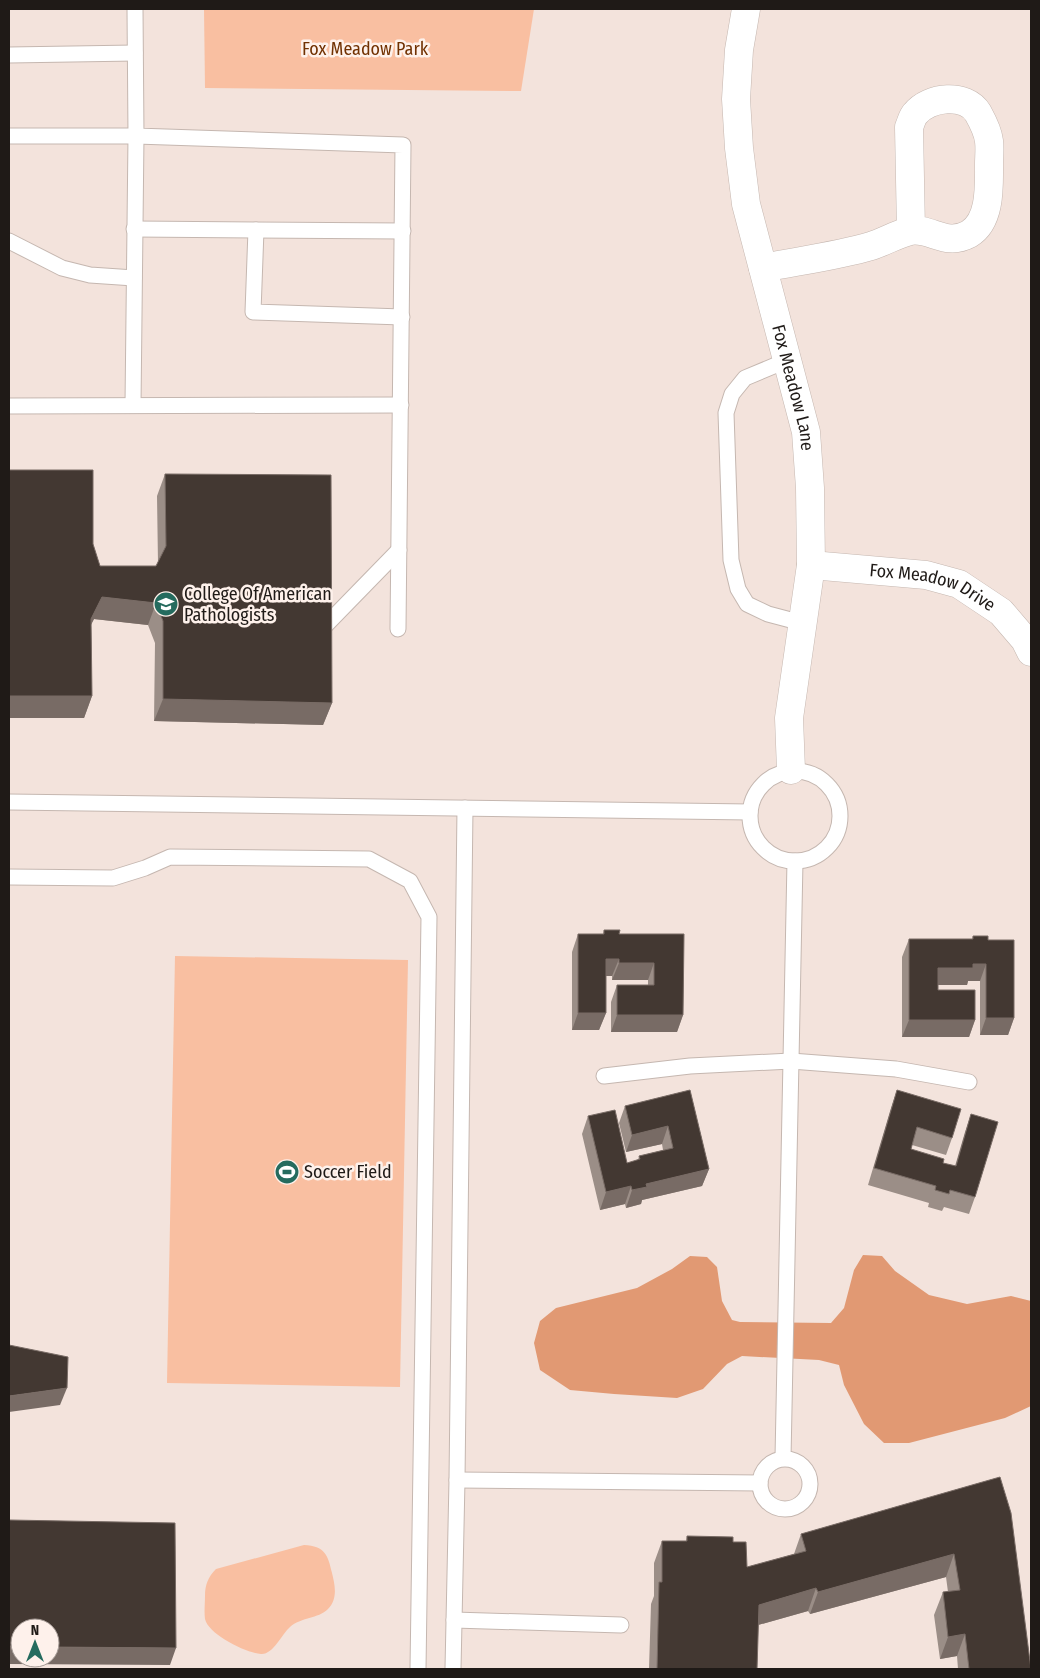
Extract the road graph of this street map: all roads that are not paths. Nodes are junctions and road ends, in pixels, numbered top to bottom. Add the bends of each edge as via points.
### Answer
1 (135, 9) edge
2 (746, 9) edge
3 (136, 53) junction
4 (9, 55) edge
5 (9, 136) edge
6 (136, 136) junction
7 (134, 229) junction
8 (256, 230) junction
9 (403, 231) junction
10 (911, 231) junction
11 (9, 241) edge
12 (763, 268) junction
13 (134, 278) junction
14 (402, 317) junction
15 (788, 360) junction
16 (133, 405) junction
17 (401, 405) junction
18 (9, 406) edge
19 (399, 550) junction
20 (811, 565) junction
21 (802, 624) junction
22 (323, 628) edge
23 (398, 629) dead end
24 (1031, 652) edge
25 (791, 770) junction
26 (9, 802) edge
27 (465, 808) junction
28 (750, 812) junction
29 (795, 861) junction
30 (9, 877) edge
31 (791, 1061) junction
32 (604, 1076) dead end
33 (969, 1082) dead end
34 (784, 1458) junction
35 (457, 1480) junction
36 (760, 1483) junction
37 (454, 1620) junction
38 (621, 1625) dead end
39 (418, 1669) edge
40 (453, 1669) edge

1 - 3 lane
2 - 12 street, Fox Meadow Lane via 736,99 739,148 746,204
3 - 4 lane
3 - 6 lane
5 - 6 lane
6 - 7 lane
6 - 9 lane via 403,145
7 - 8 lane
7 - 13 lane
8 - 9 lane
8 - 14 lane via 253,312
9 - 14 lane
10 - 10 street via 956,238 970,233 982,220 989,194 989,141 975,108 959,100 942,99 930,103 915,114 908,127
10 - 12 street via 871,246
11 - 13 lane via 62,268 90,275
12 - 15 street, Fox Meadow Lane
13 - 16 lane
14 - 17 lane
15 - 20 street, Fox Meadow Lane via 806,432
15 - 21 lane via 746,378 732,394 726,413 731,560 738,589 747,604
16 - 17 lane
16 - 18 lane
17 - 19 lane
19 - 22 lane
19 - 23 lane
20 - 21 street, Fox Meadow Lane
20 - 24 street, Fox Meadow Drive via 926,575 959,584 1001,612
21 - 25 street, Fox Meadow Lane via 789,718
25 - 28 lane via 763,784 754,797
25 - 29 lane via 817,775 831,789 840,807 837,833 830,844 808,859
26 - 27 lane
27 - 28 lane
27 - 35 lane
28 - 29 lane via 751,827 767,851
29 - 31 lane
30 - 39 lane via 113,878 170,857 369,859 410,881 421,902 428,917
31 - 32 lane via 690,1066
31 - 33 lane via 896,1068
31 - 34 lane
34 - 36 lane via 770,1464
34 - 36 lane via 800,1463 810,1477 809,1494 804,1501 788,1509 772,1505 761,1492
35 - 36 lane
35 - 37 lane
37 - 38 lane
37 - 40 lane

